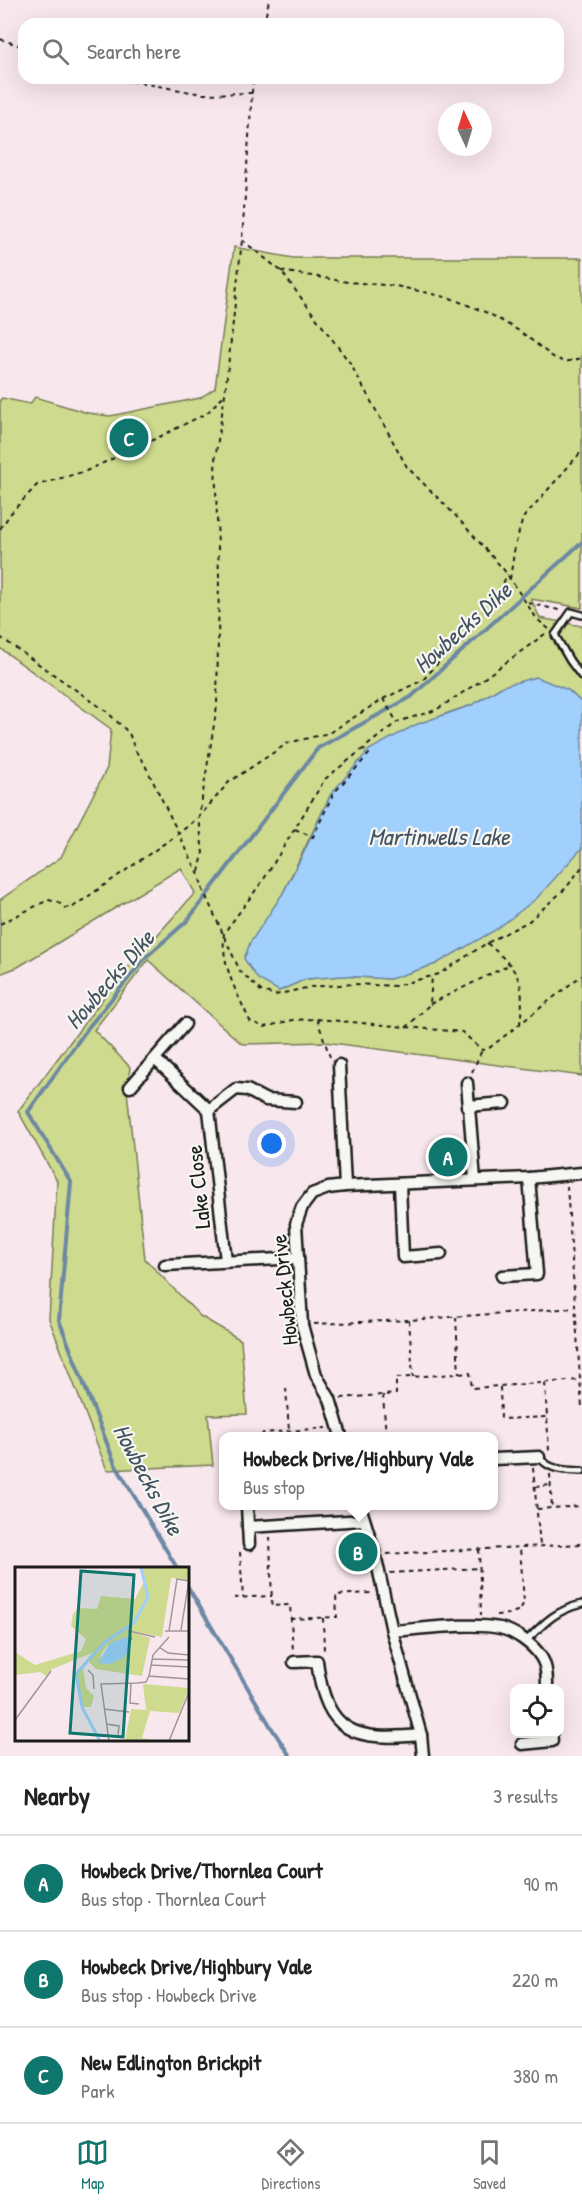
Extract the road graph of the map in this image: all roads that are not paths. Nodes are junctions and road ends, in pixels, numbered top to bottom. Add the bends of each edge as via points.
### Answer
1 (582, 615) edge
2 (582, 677) edge
3 (185, 1024) dead end
4 (155, 1059) junction
5 (339, 1065) road end
6 (467, 1083) road end
7 (130, 1087) dead end
8 (296, 1102) dead end
9 (506, 1103) dead end
10 (468, 1106) junction
11 (209, 1110) junction
12 (582, 1173) edge
13 (528, 1178) junction
14 (475, 1180) junction
15 (400, 1184) junction
16 (345, 1186) junction
17 (441, 1254) dead end
18 (298, 1258) junction
19 (226, 1261) junction
20 (165, 1265) dead end
21 (502, 1276) dead end
22 (339, 1432) edge
23 (536, 1457) joint
24 (498, 1459) edge
25 (582, 1471) edge
26 (247, 1510) edge
27 (361, 1510) edge
28 (364, 1520) junction
29 (248, 1527) junction
30 (249, 1544) road end
31 (582, 1604) edge
32 (392, 1631) junction
33 (526, 1641) junction
34 (294, 1662) road end
35 (547, 1684) edge
36 (421, 1735) junction
37 (552, 1738) edge
38 (522, 1744) dead end
39 (423, 1756) edge

1 - 2 lane via 571,612 555,634
3 - 4 street
4 - 7 street
4 - 11 street
5 - 16 street
6 - 10 street
8 - 11 street via 266,1100 248,1089 236,1089
9 - 10 street
10 - 14 street
11 - 19 street, Lake Close
12 - 13 street, Howbeck Drive
13 - 14 street, Howbeck Drive
13 - 21 street via 537,1274
14 - 15 street, Howbeck Drive
15 - 16 street, Howbeck Drive
15 - 17 street via 404,1257
16 - 18 street, Howbeck Drive via 312,1194 302,1207 296,1224
18 - 19 street
18 - 22 street, Howbeck Drive via 302,1325 316,1375 330,1399
19 - 20 street
23 - 24 street
23 - 25 lane via 545,1465
26 - 29 street
27 - 28 street
28 - 29 street
28 - 32 street
29 - 30 street
31 - 33 lane via 564,1608
32 - 33 street via 482,1626 501,1628
32 - 36 street
33 - 35 street via 541,1657
34 - 36 street via 317,1661 325,1700 339,1722 355,1733 373,1738
36 - 39 street
37 - 38 street via 552,1741

